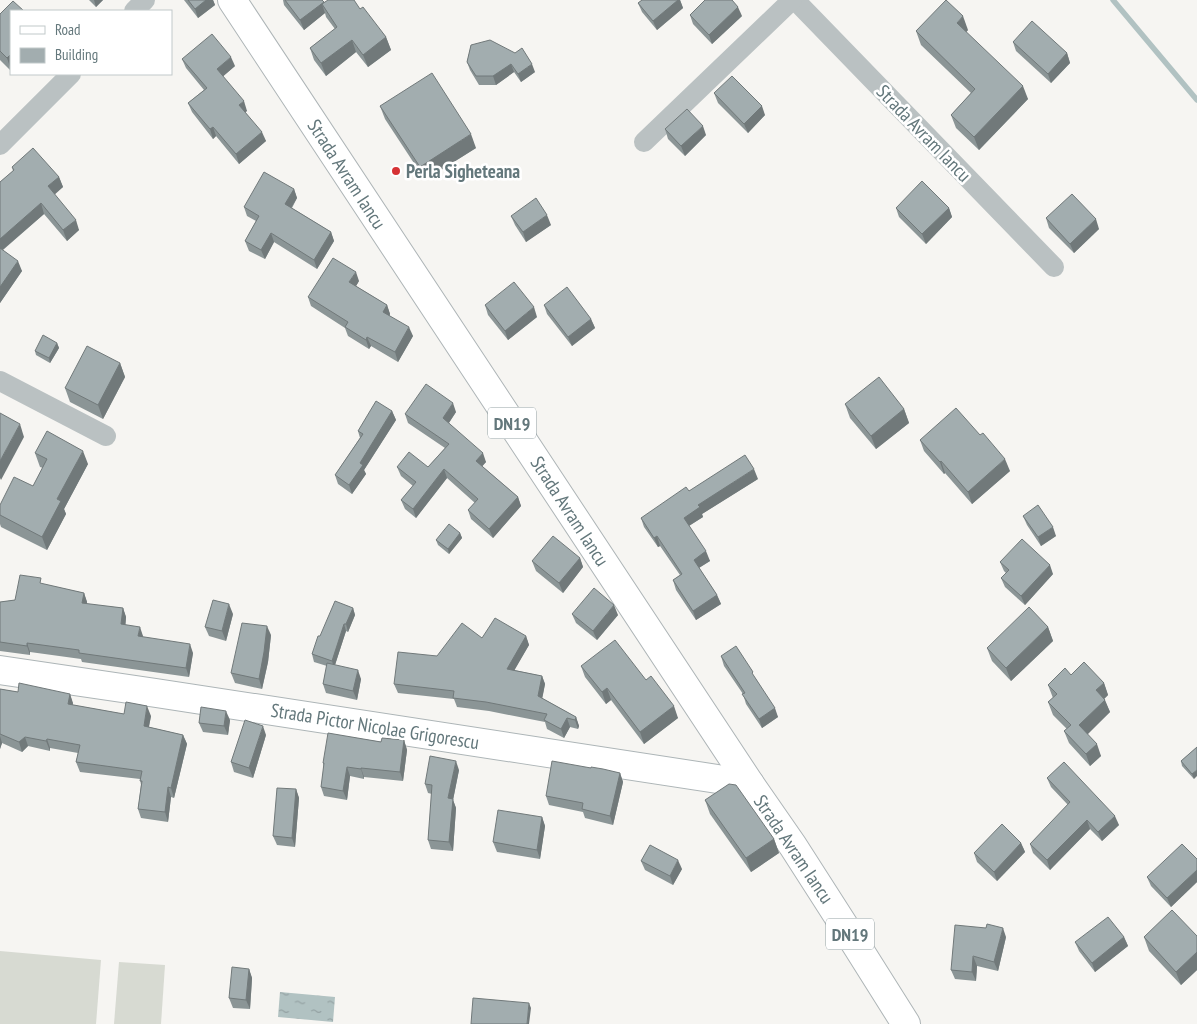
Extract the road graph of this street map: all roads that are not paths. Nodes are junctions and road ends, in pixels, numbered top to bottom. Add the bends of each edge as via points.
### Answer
1 (145, 0) edge
2 (232, 0) edge
3 (793, 0) edge
4 (135, 10) edge
5 (70, 75) edge
6 (644, 142) dead end
7 (0, 145) edge
8 (1054, 267) dead end
9 (0, 380) edge
10 (106, 436) dead end
11 (0, 670) edge
12 (750, 784) junction
13 (906, 1024) edge

1 - 4 street
2 - 12 main road, Strada Avram Iancu / DN19
3 - 6 street
3 - 8 street, Strada Avram Iancu
5 - 7 street
9 - 10 street
11 - 12 main road, Strada Pictor Nicolae Grigorescu
12 - 13 main road, Strada Avram Iancu / DN19

